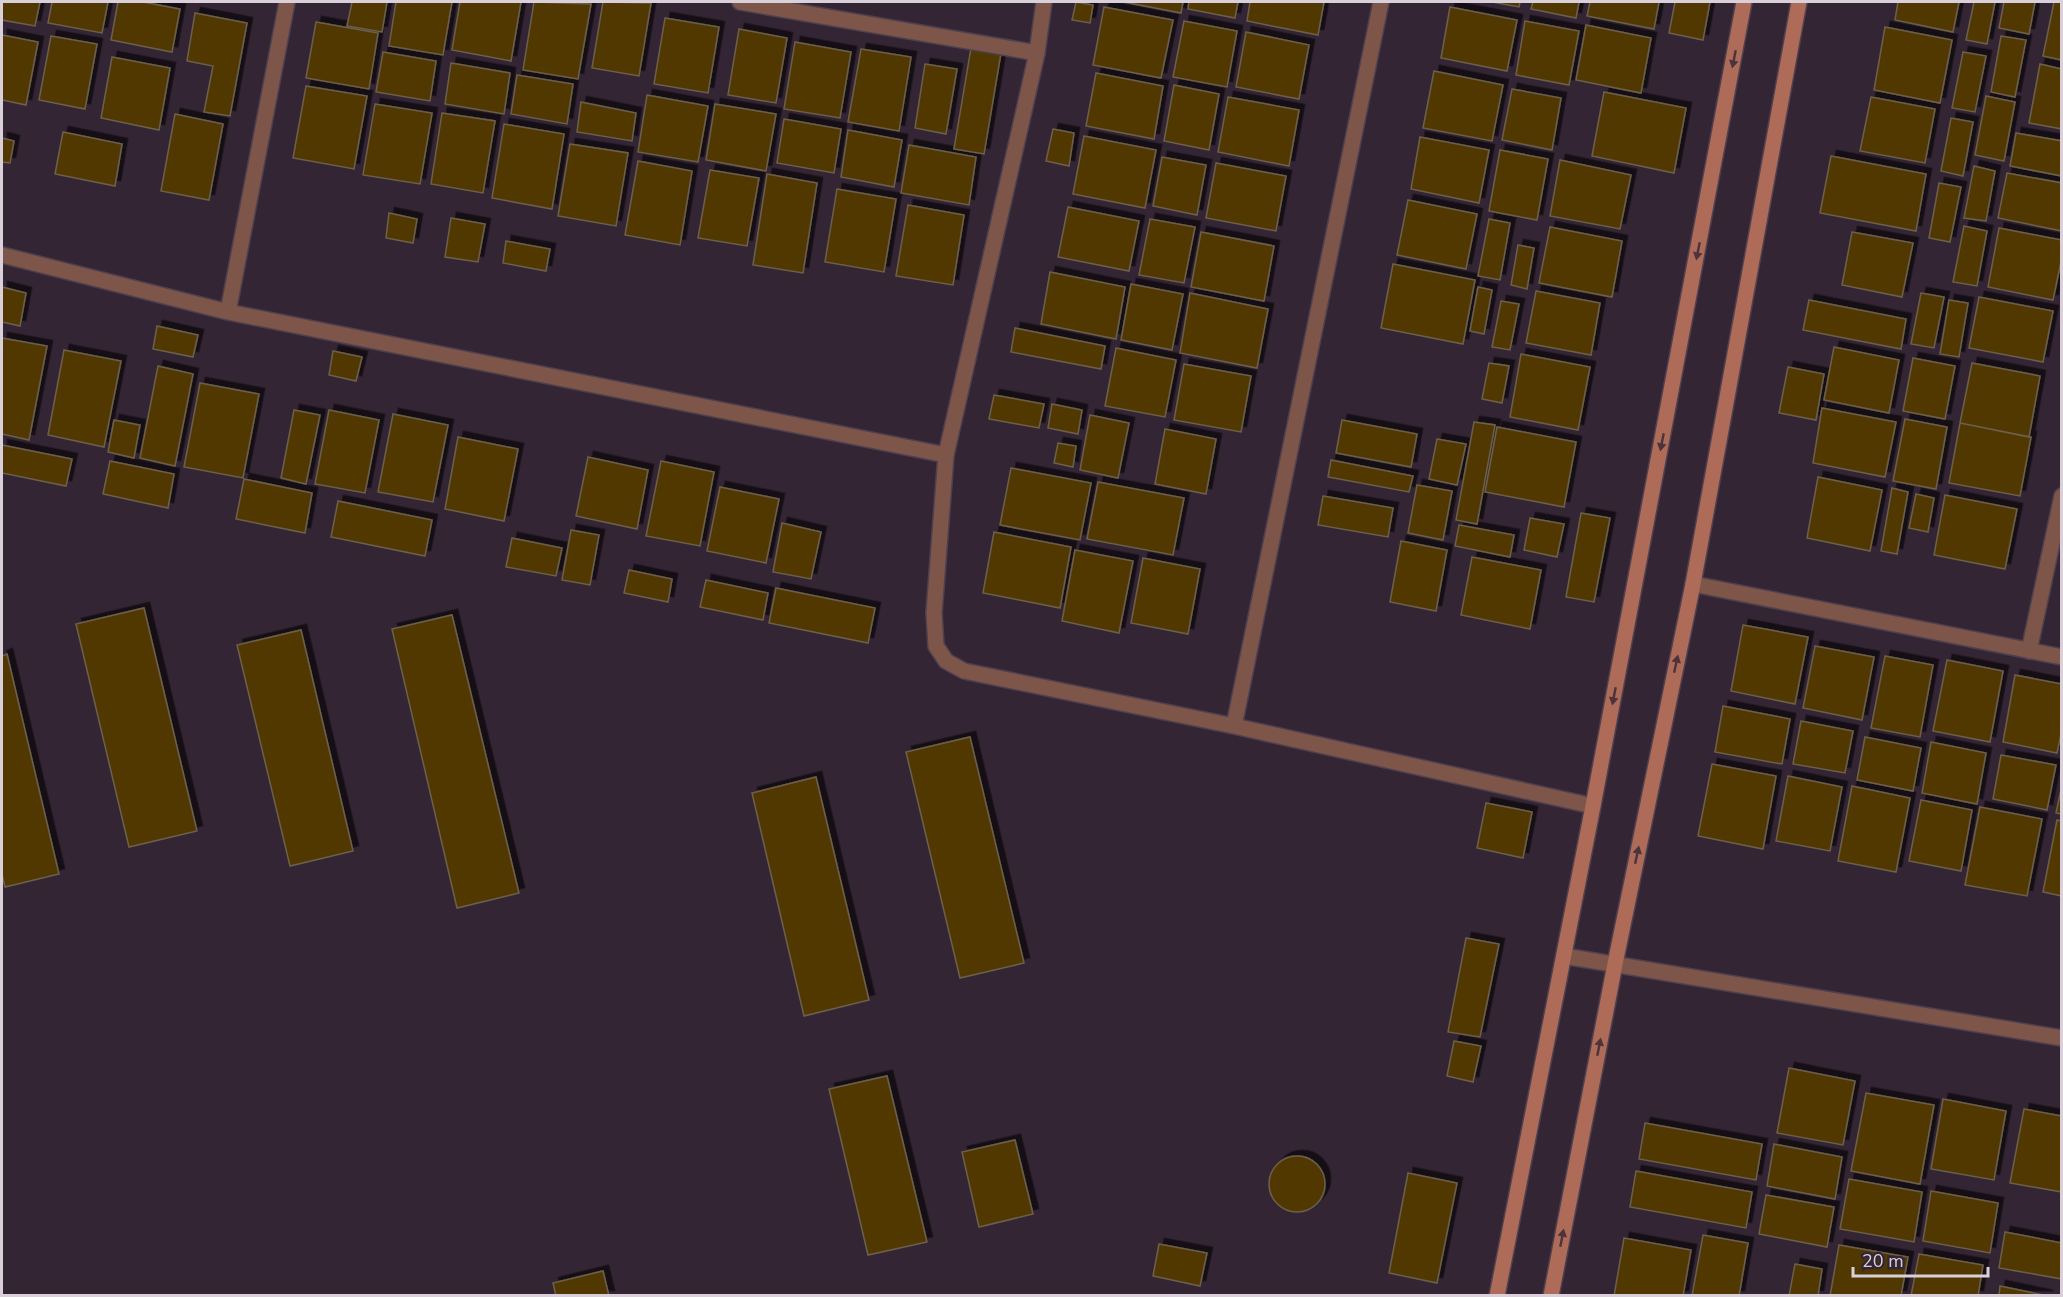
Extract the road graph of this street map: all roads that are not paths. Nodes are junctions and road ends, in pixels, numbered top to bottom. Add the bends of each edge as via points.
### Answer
1 (287, 2) edge
2 (740, 2) edge
3 (1044, 2) edge
4 (1381, 2) edge
5 (1744, 2) edge
6 (1799, 2) edge
7 (1037, 53) junction
8 (2, 255) edge
9 (228, 312) junction
10 (946, 455) junction
11 (2061, 496) edge
12 (1693, 584) junction
13 (2029, 651) junction
14 (2061, 657) edge
15 (1234, 726) junction
16 (1593, 806) junction
17 (1564, 956) junction
18 (1615, 964) junction
19 (2061, 1038) edge
20 (1497, 1296) edge
21 (1551, 1296) edge

1 - 9 street
2 - 7 street
3 - 7 street
4 - 15 street
5 -> 16 street
6 - 12 street
7 - 10 street
8 - 9 street
9 - 10 street
10 - 15 street via 934,613 936,646 946,661 964,671
11 - 13 street
12 - 13 street
18 -> 12 street
13 - 14 street
15 - 16 street
16 - 17 street
17 - 18 street
17 - 20 street
18 - 19 street
21 -> 18 street

